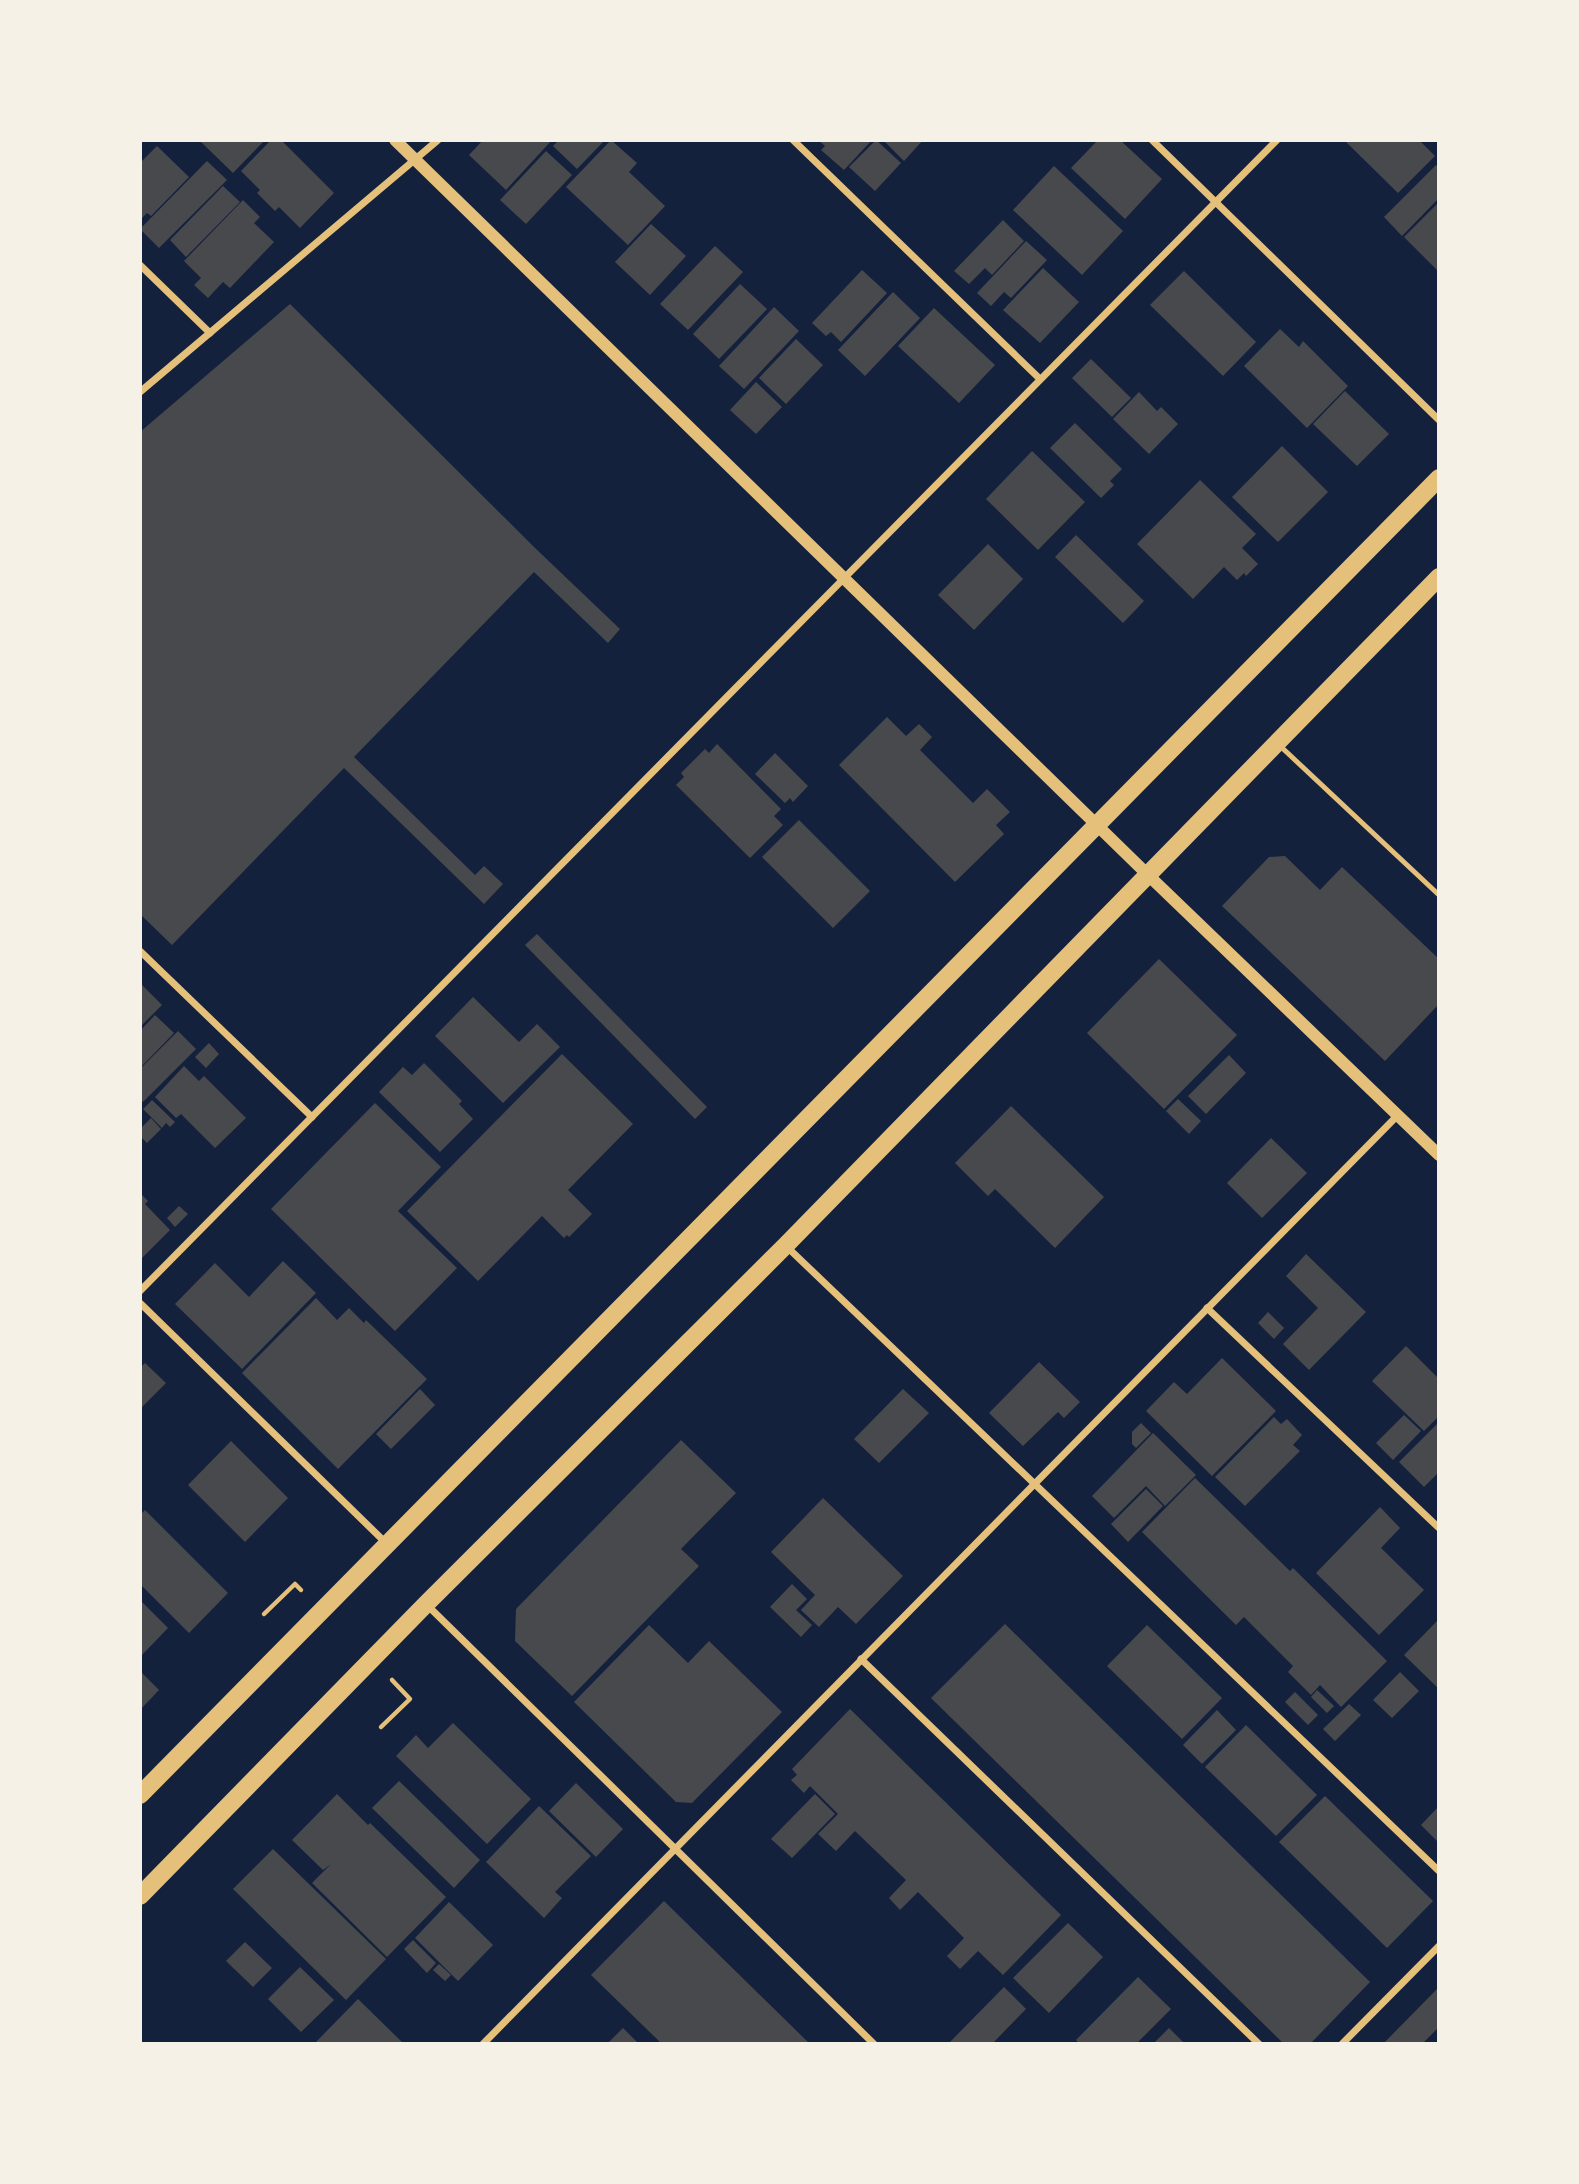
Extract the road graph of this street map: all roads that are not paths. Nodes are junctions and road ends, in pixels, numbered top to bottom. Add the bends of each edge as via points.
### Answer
1 (395, 140) edge
2 (438, 140) edge
3 (793, 140) edge
4 (1152, 140) edge
5 (1277, 140) edge
6 (415, 160) junction
7 (1216, 202) junction
8 (140, 265) edge
9 (210, 333) junction
10 (1040, 379) junction
11 (140, 393) edge
12 (1439, 420) edge
13 (1439, 478) edge
14 (843, 578) junction
15 (1439, 578) edge
16 (1277, 743) junction
17 (1096, 824) junction
18 (1147, 874) junction
19 (1439, 895) edge
20 (140, 951) edge
21 (1397, 1116) junction
22 (312, 1117) junction
23 (1439, 1156) edge
24 (786, 1245) junction
25 (140, 1291) edge
26 (140, 1304) edge
27 (1207, 1308) junction
28 (1034, 1483) junction
29 (1439, 1528) edge
30 (387, 1544) junction
31 (426, 1604) junction
32 (861, 1659) junction
33 (140, 1794) edge
34 (675, 1848) junction
35 (1439, 1871) edge
36 (140, 1896) edge
37 (1439, 1946) edge
38 (482, 2044) edge
39 (874, 2044) edge
40 (1259, 2044) edge
41 (1342, 2044) edge

1 - 6 street
2 - 6 street
3 - 10 street
4 - 7 street
5 - 7 street
6 - 9 street
6 - 14 street
7 - 10 street
7 - 12 street
8 - 9 street
9 - 11 street
10 - 14 street
13 - 17 main road
14 - 17 street
14 - 22 street
15 - 16 main road
16 - 18 main road
16 - 19 lane
17 - 18 street
17 - 30 main road
18 - 21 street
18 - 24 main road
20 - 22 street
21 - 23 street
21 - 27 street
22 - 25 street
24 - 28 street
24 - 31 main road
26 - 30 street
27 - 28 street
27 - 29 street
28 - 32 street
28 - 35 street
30 - 33 main road
31 - 34 street
31 - 36 main road
32 - 34 street
32 - 40 street
34 - 38 street
34 - 39 street
37 - 41 street

